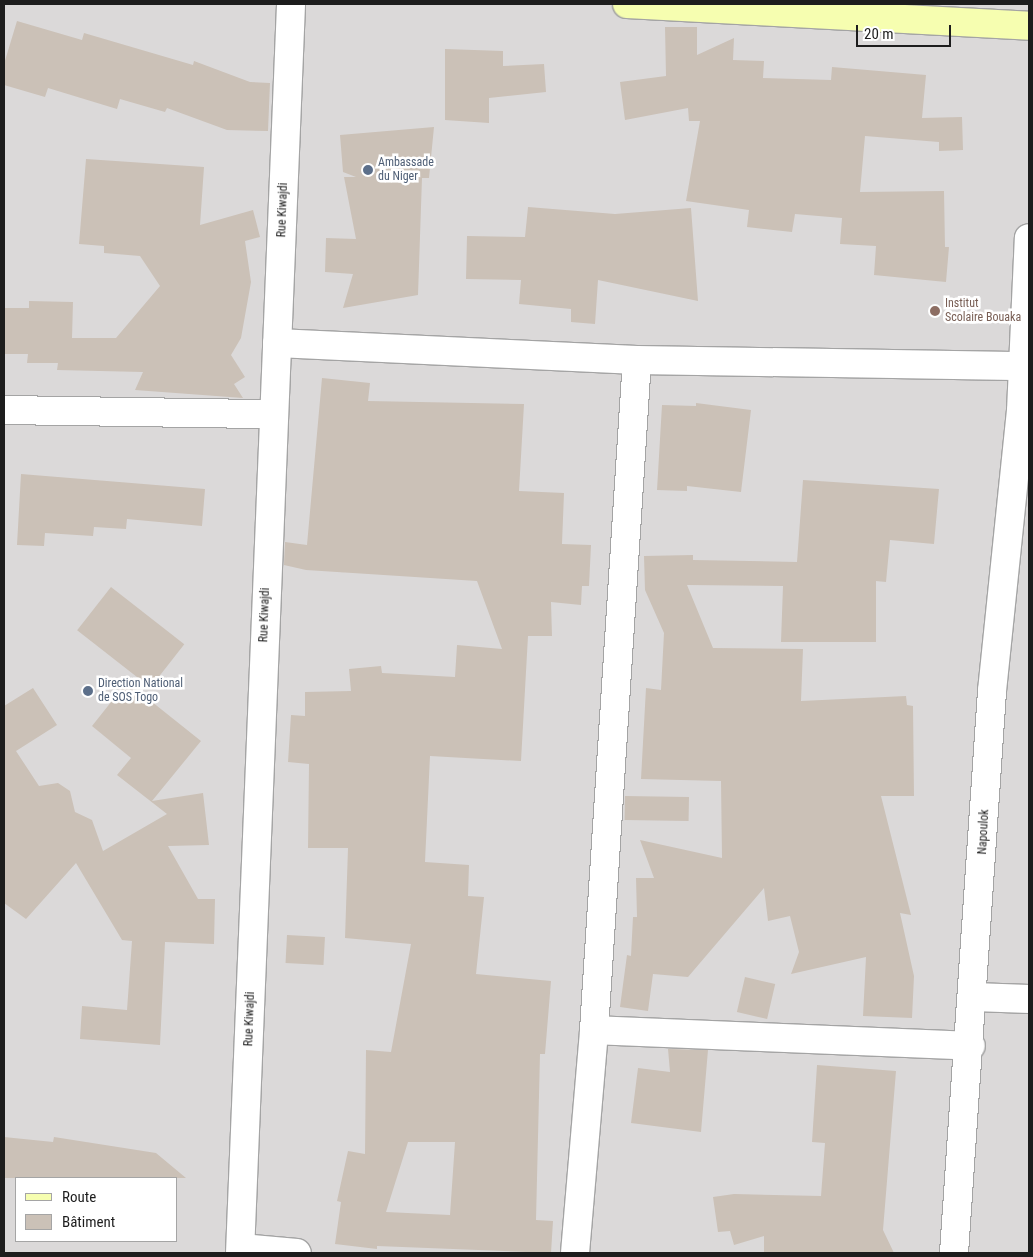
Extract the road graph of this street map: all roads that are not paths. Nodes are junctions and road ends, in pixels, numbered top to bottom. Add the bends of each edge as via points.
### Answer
1 (291, 4) edge
2 (627, 4) edge
3 (1029, 26) edge
4 (1029, 238) edge
5 (278, 343) junction
6 (637, 360) junction
7 (1026, 366) edge
8 (4, 410) edge
9 (272, 414) junction
10 (974, 997) junction
11 (1029, 999) edge
12 (594, 1030) junction
13 (971, 1046) junction
14 (241, 1242) edge
15 (297, 1253) edge
16 (575, 1253) edge
17 (954, 1253) edge

1 - 5 street, Rue Kiwajdi
2 - 3 main road
4 - 7 street, Napoulok
5 - 6 street
5 - 9 street, Rue Kiwajdi
6 - 7 street
6 - 12 street
7 - 10 street, Napoulok via 992,691
8 - 9 street
9 - 14 street, Rue Kiwajdi
10 - 11 street
10 - 13 street, Napoulok
12 - 13 street
12 - 16 street
13 - 17 street, Napoulok
14 - 15 street

